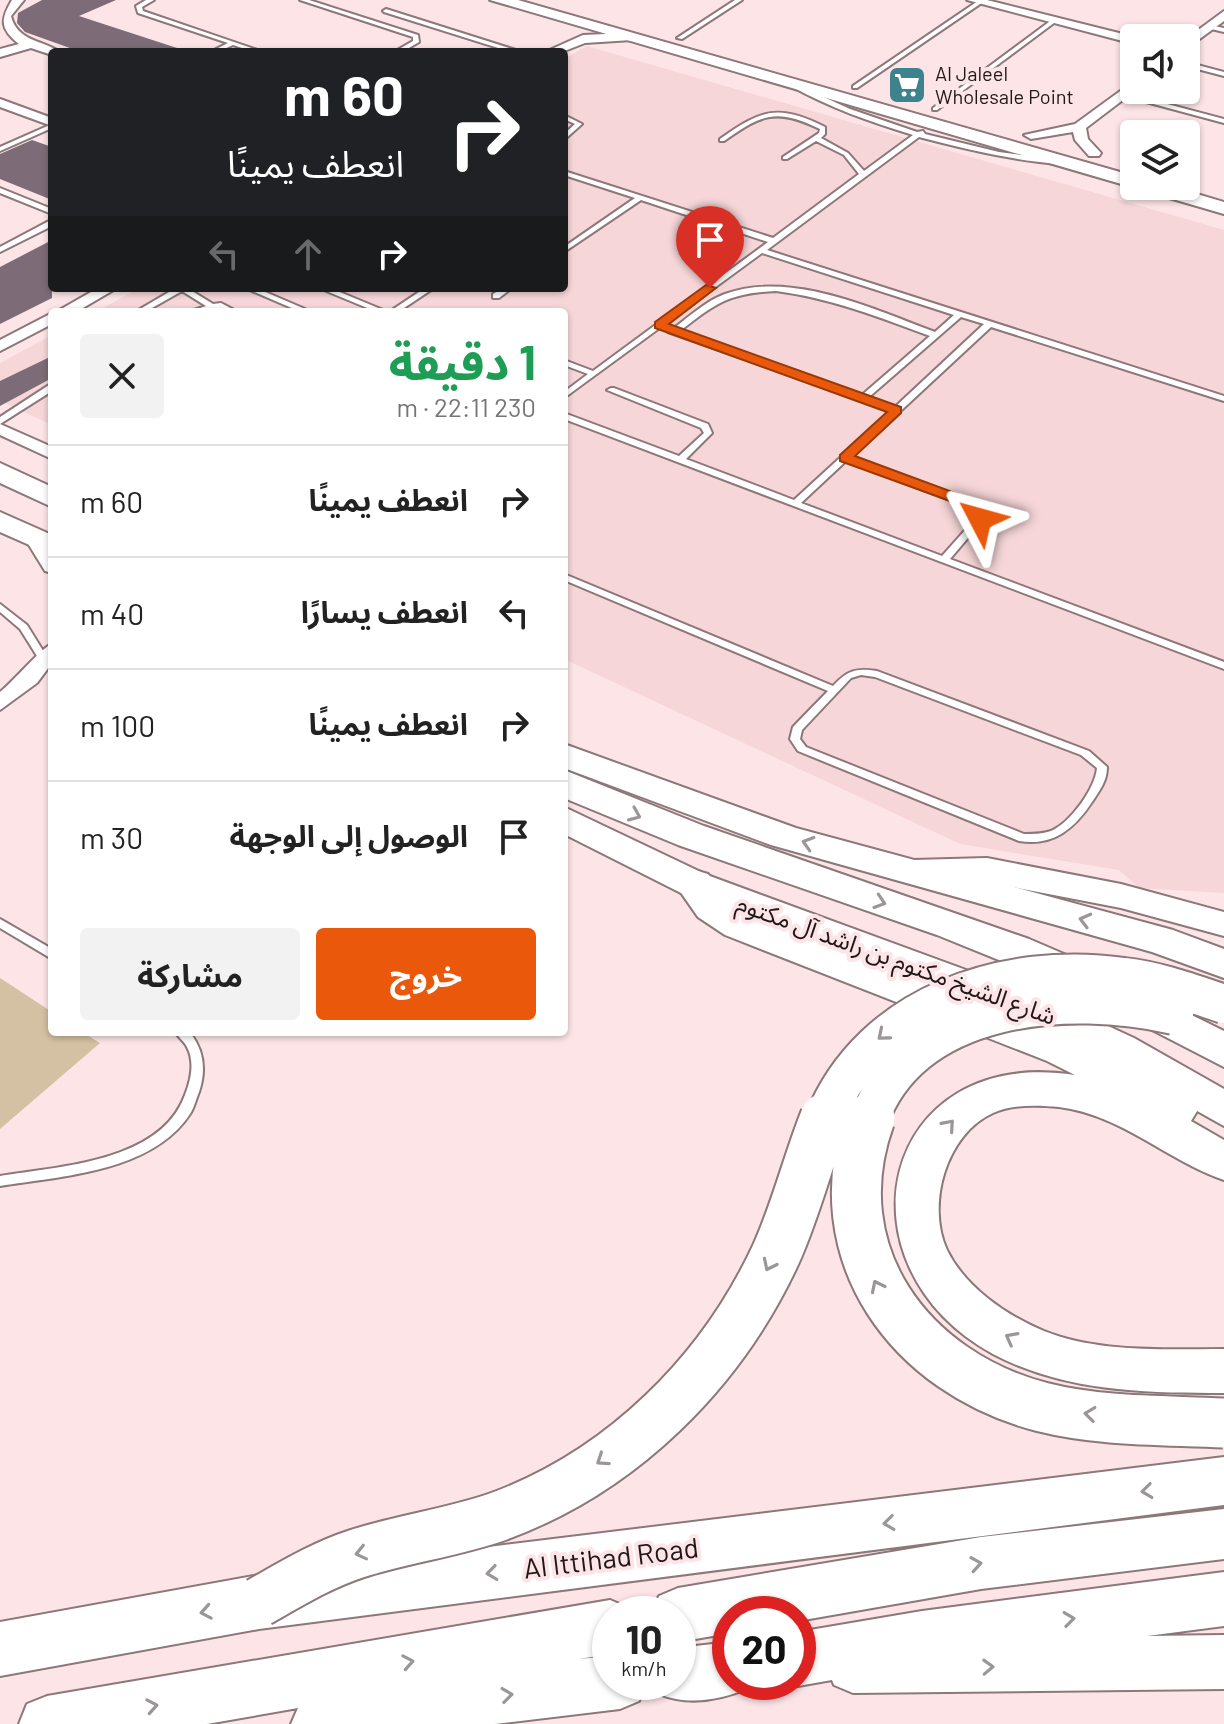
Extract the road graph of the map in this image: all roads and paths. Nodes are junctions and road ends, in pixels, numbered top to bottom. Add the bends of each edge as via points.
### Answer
1 (8, 0) edge
2 (18, 0) edge
3 (151, 0) edge
4 (318, 0) edge
5 (336, 0) edge
6 (499, 0) edge
7 (547, 0) edge
8 (739, 0) edge
9 (305, 1) edge
10 (977, 1) edge
11 (331, 9) junction
12 (386, 11) dead end
13 (2, 13) edge
14 (1224, 15) edge
15 (563, 18) junction
16 (1055, 20) junction
17 (1209, 27) junction
18 (1224, 30) edge
19 (1200, 34) edge
20 (0, 35) edge
21 (1120, 36) edge
22 (628, 37) junction
23 (680, 38) junction
24 (569, 42) junction
25 (29, 43) junction
26 (233, 43) junction
27 (222, 48) edge
28 (248, 48) edge
29 (405, 48) edge
30 (504, 48) edge
31 (558, 48) edge
32 (48, 50) edge
33 (0, 53) edge
34 (1200, 68) edge
35 (1224, 74) edge
36 (793, 84) junction
37 (855, 87) junction
38 (827, 94) junction
39 (1120, 96) edge
40 (0, 103) edge
41 (1160, 104) edge
42 (935, 109) junction
43 (568, 119) edge
44 (1224, 121) edge
45 (48, 122) edge
46 (995, 125) junction
47 (48, 126) edge
48 (1079, 127) junction
49 (921, 132) junction
50 (568, 134) edge
51 (1031, 135) junction
52 (816, 138) junction
53 (722, 140) dead end
54 (0, 149) edge
55 (1094, 153) junction
56 (785, 158) dead end
57 (1120, 161) edge
58 (1065, 162) junction
59 (568, 174) edge
60 (863, 174) junction
61 (1120, 178) edge
62 (1200, 184) edge
63 (0, 190) edge
64 (1224, 191) edge
65 (640, 198) junction
66 (1196, 200) edge
67 (1224, 208) edge
68 (48, 210) edge
69 (48, 225) edge
70 (774, 241) junction
71 (568, 247) edge
72 (0, 250) edge
73 (760, 250) junction
74 (102, 292) edge
75 (175, 292) edge
76 (189, 292) edge
77 (259, 292) edge
78 (333, 292) edge
79 (424, 292) edge
80 (502, 292) edge
81 (496, 296) dead end
82 (210, 305) junction
83 (72, 308) edge
84 (146, 308) edge
85 (202, 308) edge
86 (229, 308) edge
87 (298, 308) edge
88 (374, 308) edge
89 (399, 308) edge
90 (960, 314) junction
91 (48, 320) edge
92 (989, 324) junction
93 (660, 325) junction
94 (675, 331) junction
95 (936, 335) junction
96 (0, 346) edge
97 (568, 364) edge
98 (594, 374) junction
99 (48, 390) edge
100 (611, 390) dead end
101 (568, 393) edge
102 (48, 394) edge
103 (41, 395) junction
104 (863, 398) junction
105 (1224, 399) edge
106 (896, 410) junction
107 (568, 418) edge
108 (0, 421) edge
109 (0, 429) edge
110 (48, 452) edge
111 (845, 458) junction
112 (680, 460) junction
113 (0, 472) edge
114 (48, 496) edge
115 (795, 504) junction
116 (0, 521) edge
117 (42, 542) edge
118 (944, 560) junction
119 (568, 579) edge
120 (0, 607) edge
121 (48, 656) edge
122 (1224, 666) edge
123 (834, 690) junction
124 (4, 698) edge
125 (568, 757) edge
126 (568, 785) edge
127 (568, 821) edge
128 (906, 872) junction
129 (694, 884) junction
130 (0, 923) edge
131 (1224, 924) edge
132 (48, 953) edge
133 (1224, 964) edge
134 (1224, 1004) edge
135 (1224, 1030) edge
136 (184, 1036) edge
137 (1224, 1050) edge
138 (1224, 1109) edge
139 (1224, 1138) edge
140 (1224, 1162) edge
141 (0, 1181) edge
142 (1224, 1371) edge
143 (1224, 1423) edge
144 (1224, 1481) edge
145 (1224, 1534) edge
146 (1224, 1599) edge
147 (259, 1602) junction
148 (696, 1612) edge
149 (592, 1630) edge
150 (0, 1649) edge
151 (816, 1659) edge
152 (1224, 1662) edge
153 (816, 1663) edge
154 (592, 1685) edge
155 (47, 1724) edge
156 (319, 1724) edge

1 - 13 street
2 - 13 street
3 - 26 lane via 139,6 140,12
4 - 9 lane
5 - 11 lane
6 - 15 main road
7 - 23 main road
8 - 23 lane
9 - 11 lane
10 - 16 street
10 - 37 lane
11 - 29 lane via 416,36 416,42
12 - 30 lane
13 - 25 street via 8,29
14 - 17 street
15 - 22 main road
15 - 24 street via 572,30
16 - 21 street
16 - 42 lane
17 - 18 lane
17 - 19 street
20 - 25 street
22 - 24 street
22 - 36 main road
23 - 37 main road
24 - 31 street
25 - 32 street
25 - 33 street
26 - 27 lane
26 - 28 lane
34 - 35 lane
36 - 38 main road
36 - 49 lane via 838,107
37 - 42 main road
38 - 46 main road via 966,127
38 - 58 main road
39 - 48 street
40 - 45 street
41 - 44 lane
42 - 46 main road
43 - 50 lane via 579,124
46 - 51 main road
47 - 54 lane
48 - 51 street
48 - 55 street
49 - 58 lane via 1013,158
49 - 60 lane
51 - 55 main road
52 - 53 lane via 824,132 820,126 768,112
52 - 56 lane
52 - 60 lane via 846,154
55 - 57 main road
58 - 61 main road
59 - 65 lane
60 - 70 lane
62 - 64 main road
63 - 68 lane
65 - 70 lane
65 - 71 lane
66 - 67 main road
69 - 72 lane
70 - 73 lane
73 - 90 lane
73 - 93 lane
74 - 83 street
75 - 84 lane
76 - 82 lane
77 - 87 lane
78 - 88 lane
79 - 89 lane
80 - 81 lane
82 - 85 lane
82 - 86 lane
90 - 92 lane
90 - 95 lane
91 - 96 street
92 - 105 lane
92 - 106 lane
93 - 94 lane
93 - 98 lane
94 - 95 lane via 726,296 791,289
94 - 104 lane
95 - 104 lane
97 - 98 lane
98 - 101 lane
99 - 103 lane
100 - 112 lane via 705,426 708,433
102 - 103 lane
103 - 108 lane
104 - 106 lane
106 - 111 lane
107 - 112 lane
109 - 110 street
111 - 115 lane
111 - 118 lane via 977,507 980,519
112 - 115 lane
113 - 114 main road
115 - 118 lane
116 - 117 main road
118 - 122 lane
119 - 123 lane
120 - 121 lane
121 - 124 street
123 - 123 lane via 794,734 802,749 1011,836 1048,837 1067,830 1101,778 1098,762 1085,753 877,674 854,673
128 -> 125 main road via 727,820
126 -> 137 highway via 671,830 997,942 1137,1004
127 - 129 main road, شارع الشيخ مكتوم بن راشد آل مكتوم
128 - 131 main road via 987,870 1121,896
133 -> 128 main road via 1160,940
129 - 138 main road, شارع الشيخ مكتوم بن راشد آل مكتوم via 1053,1018 1120,1049
129 - 139 highway via 712,907 739,925 1062,1049 1146,1090
130 - 132 lane
134 -> 147 highway, bridge via 1112,975 1048,974 987,985 900,1021 846,1075 829,1107 785,1233 758,1287 689,1386 663,1414 599,1463 521,1506 479,1523 346,1557
143 -> 135 highway, bridge via 1048,1408 964,1375 918,1340 885,1302 865,1253 855,1185 864,1132 876,1101 894,1076 924,1051 979,1021 1051,1003 1105,1002 1165,1012
136 - 141 lane via 195,1050 195,1089 176,1125 159,1142 133,1154
142 -> 140 highway via 1092,1364 1053,1356 1004,1335 945,1285 922,1243 917,1220 925,1169 943,1131 974,1102 1014,1091 1059,1090 1103,1100 1160,1123
144 -> 147 highway, Al Ittihad Road
148 -> 145 highway via 981,1563
151 -> 146 highway via 922,1638
147 -> 150 highway, Al Ittihad Road
155 -> 149 highway
153 -> 152 highway via 911,1669
156 -> 154 highway

